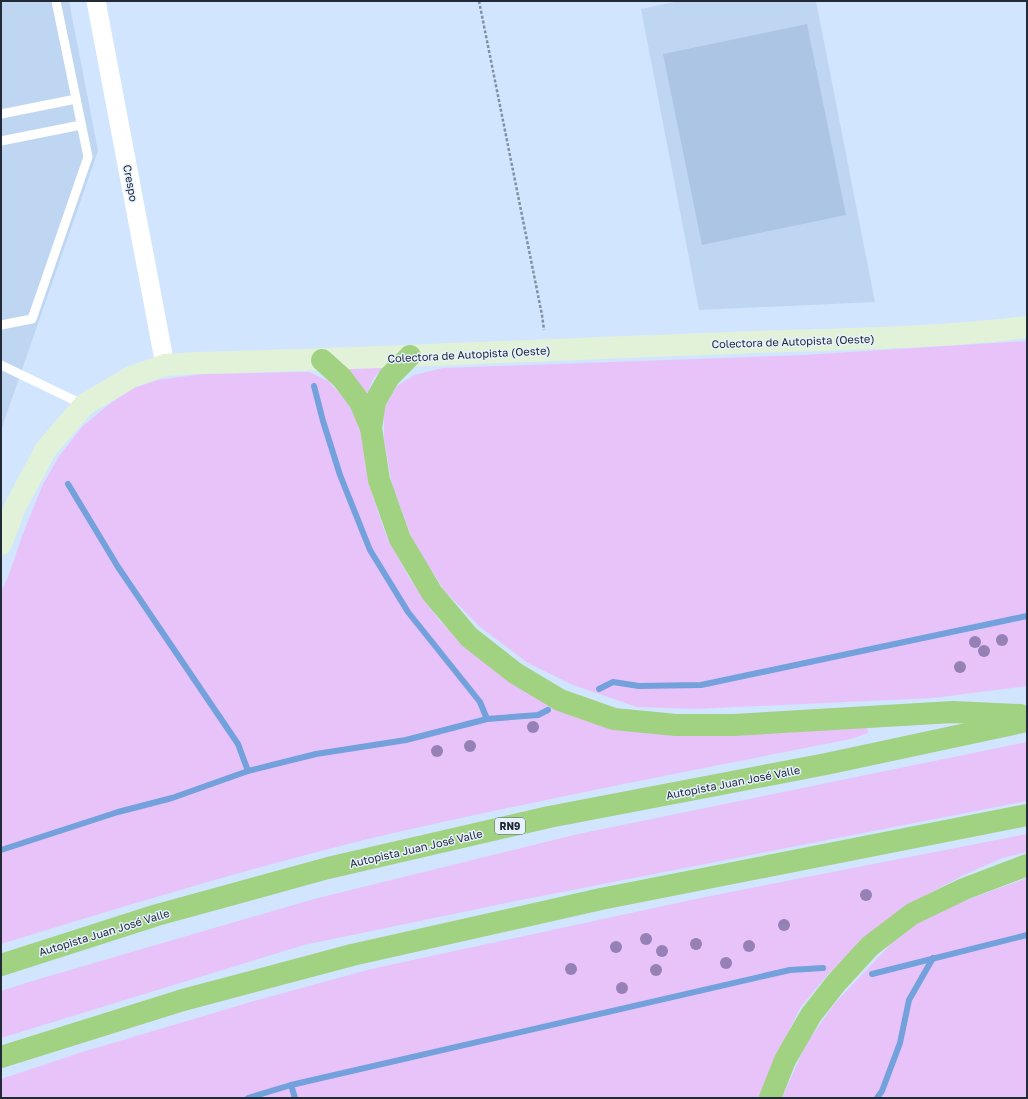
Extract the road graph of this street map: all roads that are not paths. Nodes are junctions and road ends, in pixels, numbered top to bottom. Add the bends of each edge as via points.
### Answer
1 (56, 1) edge
2 (96, 1) edge
3 (76, 99) junction
4 (1, 114) edge
5 (81, 125) junction
6 (1, 141) edge
7 (1, 325) edge
8 (1027, 327) edge
9 (410, 356) junction
10 (322, 360) junction
11 (166, 365) junction
12 (2, 369) edge
13 (84, 405) junction
14 (371, 428) junction
15 (1, 544) edge
16 (1027, 715) edge
17 (1027, 721) edge
18 (1027, 815) edge
19 (1027, 866) edge
20 (1, 965) edge
21 (1, 1056) edge
22 (770, 1098) edge

1 - 3 lane
2 - 11 street, Crespo
3 - 4 lane
3 - 5 lane
5 - 6 lane
5 - 7 lane via 88,157 32,319
8 - 9 main road, Colectora de Autopista (Oeste) via 924,336
9 - 10 main road, Colectora de Autopista (Oeste)
9 - 14 highway via 389,377 376,402
10 - 11 main road, Colectora de Autopista (Oeste)
10 - 14 highway via 342,378 360,402
11 - 13 main road, Colectora de Autopista (Oeste) via 131,378
12 - 13 lane
13 - 15 main road, Colectora de Autopista (Oeste) via 46,449 15,507
14 - 16 highway via 379,480 400,539 432,593 469,637 515,673 560,700 614,718 676,725 733,725 953,712
17 - 20 highway, Autopista Juan José Valle / RN9 via 826,764 549,817 328,868 156,915
18 - 21 highway via 601,899 352,955 183,1000
19 - 22 highway via 964,889 912,914 870,946 811,1015 785,1060

